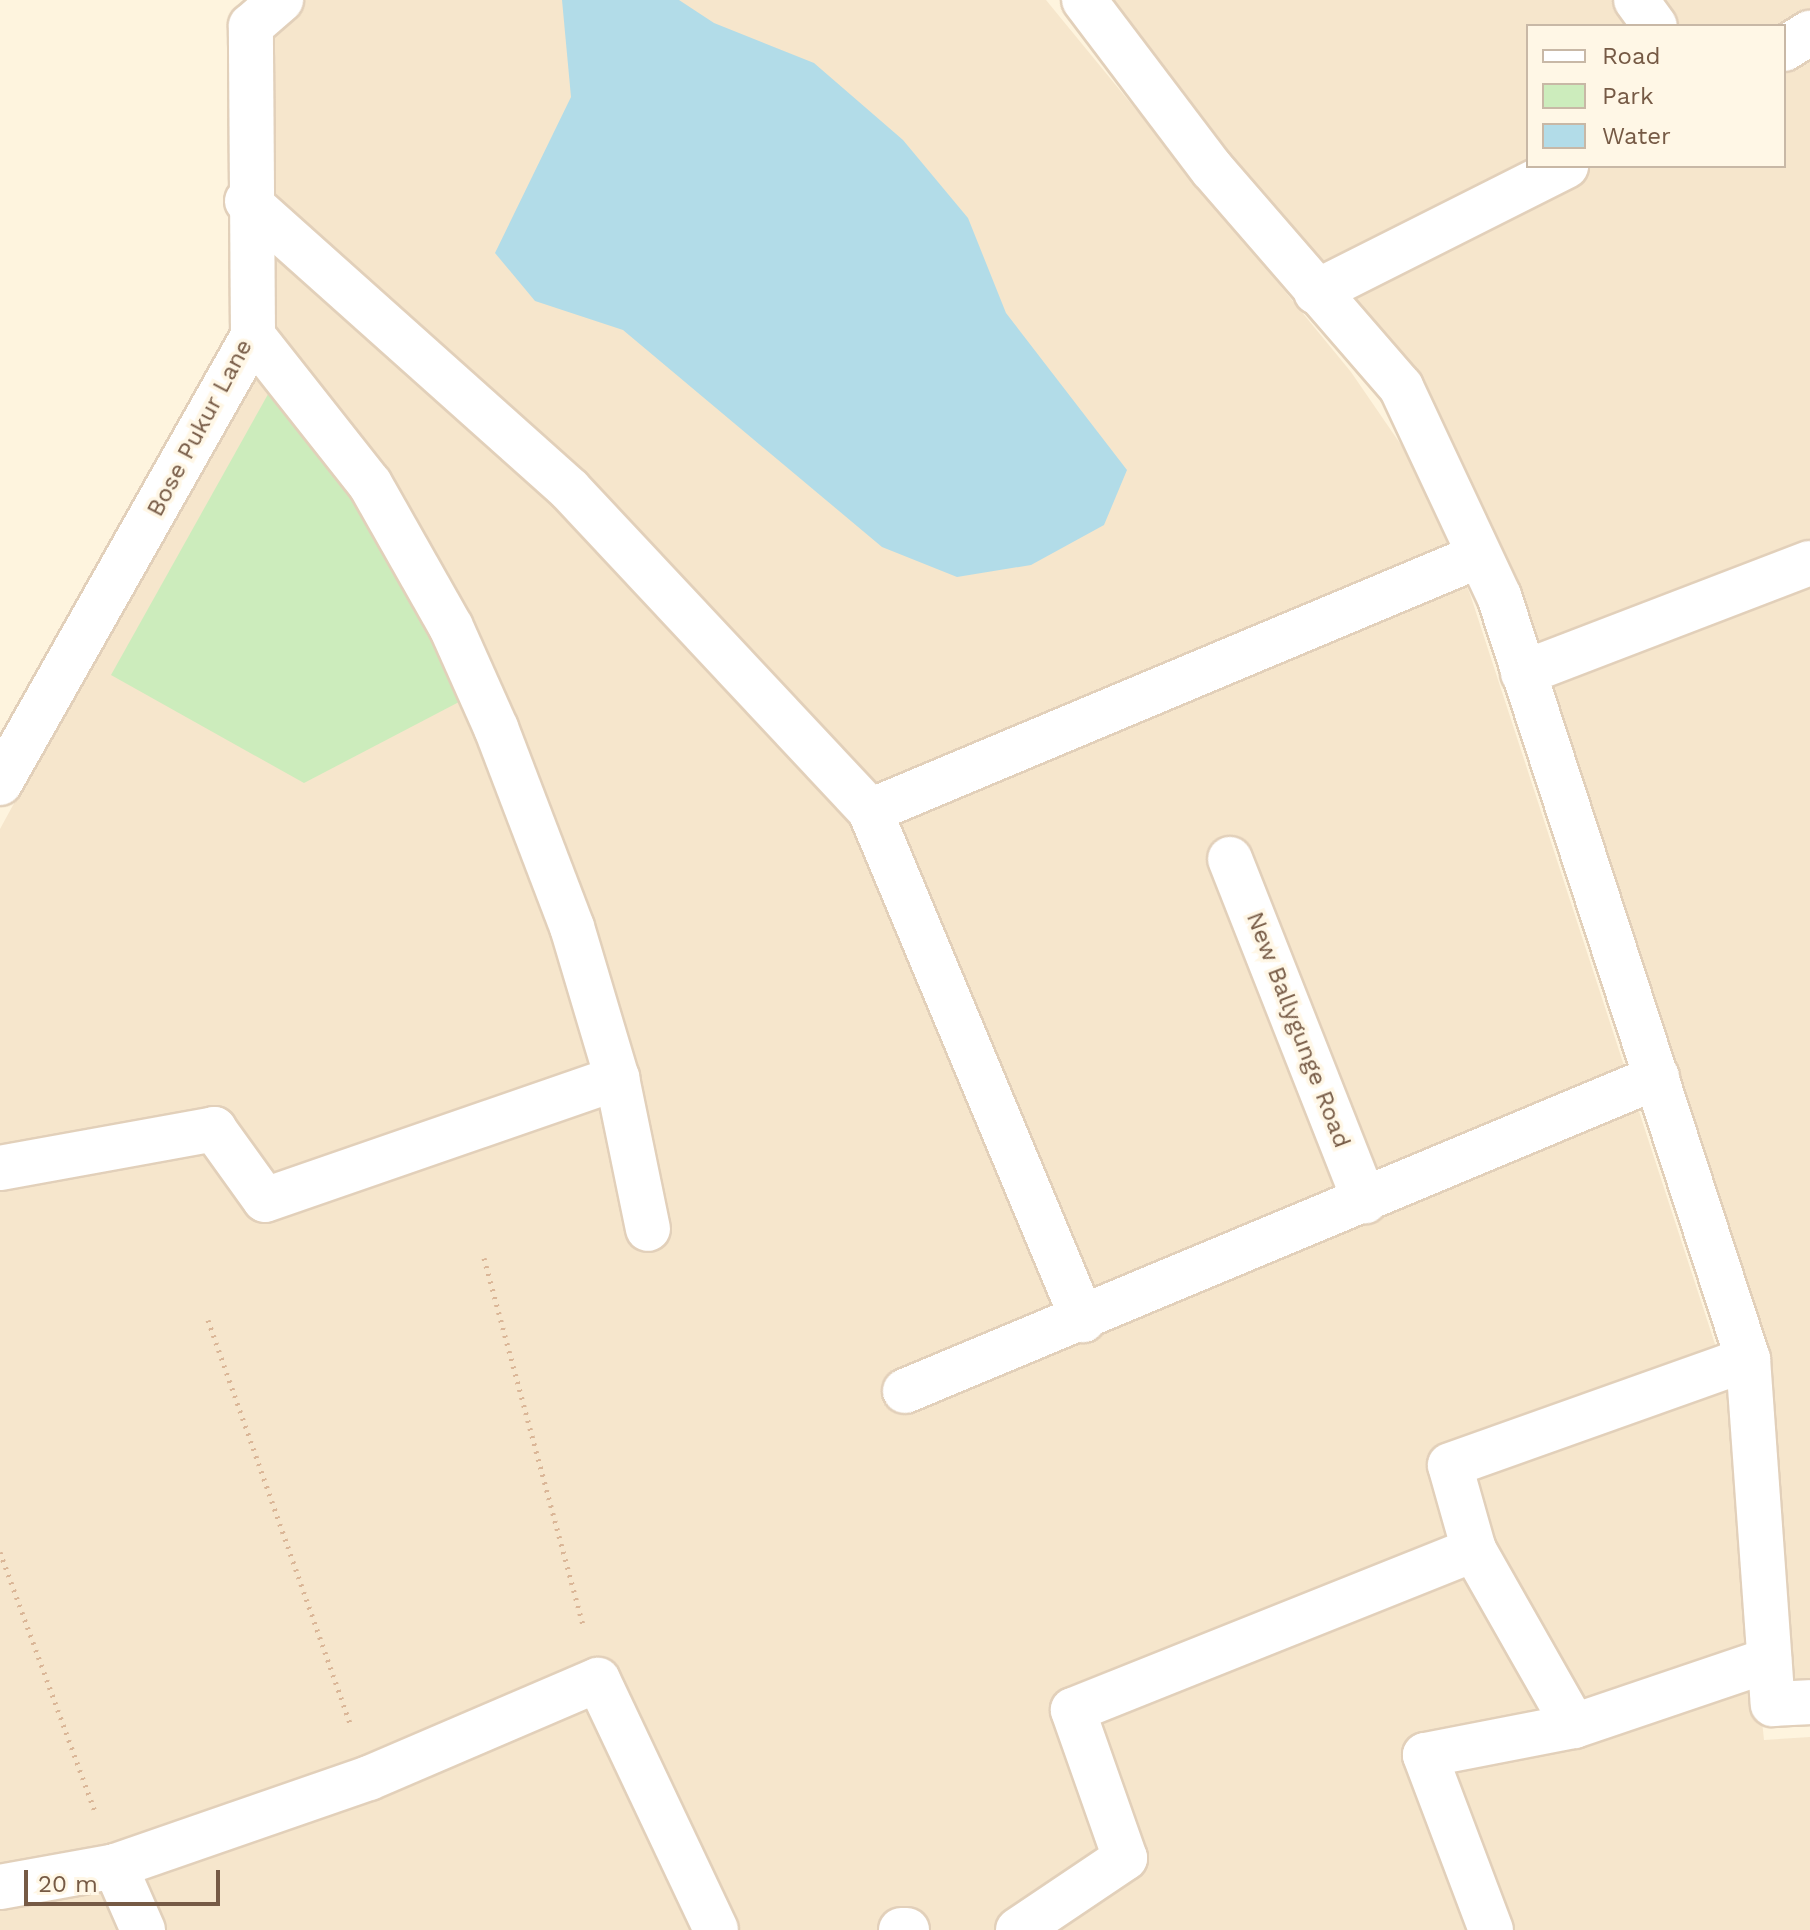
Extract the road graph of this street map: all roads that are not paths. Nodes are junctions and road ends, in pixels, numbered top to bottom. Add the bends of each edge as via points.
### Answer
1 (1084, 0) edge
2 (1636, 0) edge
3 (254, 9) edge
4 (1654, 24) edge
5 (1810, 33) edge
6 (1786, 48) edge
7 (1562, 168) edge
8 (247, 201) junction
9 (1316, 292) junction
10 (253, 336) junction
11 (1476, 557) junction
12 (1810, 563) edge
13 (1523, 673) junction
14 (0, 783) edge
15 (870, 811) junction
16 (1230, 859) dead end
17 (1657, 1077) junction
18 (617, 1078) junction
19 (0, 1168) edge
20 (1365, 1201) junction
21 (648, 1229) dead end
22 (1083, 1320) junction
23 (1748, 1359) junction
24 (905, 1391) dead end
25 (1474, 1550) junction
26 (1769, 1660) junction
27 (1810, 1702) edge
28 (1574, 1726) junction
29 (115, 1866) junction
30 (0, 1887) edge
31 (143, 1930) edge
32 (716, 1930) edge
33 (1018, 1930) edge
34 (1491, 1930) edge

1 - 9 street
2 - 4 street
3 - 8 street, Bose Pukur Lane
5 - 6 street
7 - 9 street
8 - 10 street, Bose Pukur Lane
8 - 15 street via 570,490
9 - 11 street via 1401,387
10 - 14 street, Bose Pukur Lane
10 - 18 street via 370,484 451,627 572,927
11 - 13 street via 1499,596
11 - 15 street
12 - 13 street
13 - 17 street
15 - 22 street
16 - 20 street, New Ballygunge Road
17 - 20 street
17 - 23 street
18 - 19 street via 265,1200 214,1129
18 - 21 street
20 - 22 street
22 - 24 street
23 - 25 street via 1450,1465
23 - 26 street
25 - 28 street
25 - 33 street via 1073,1710 1125,1858
26 - 27 street via 1773,1704
26 - 28 street
28 - 34 street via 1425,1755
29 - 30 street
29 - 31 street
29 - 32 street via 369,1778 598,1680

